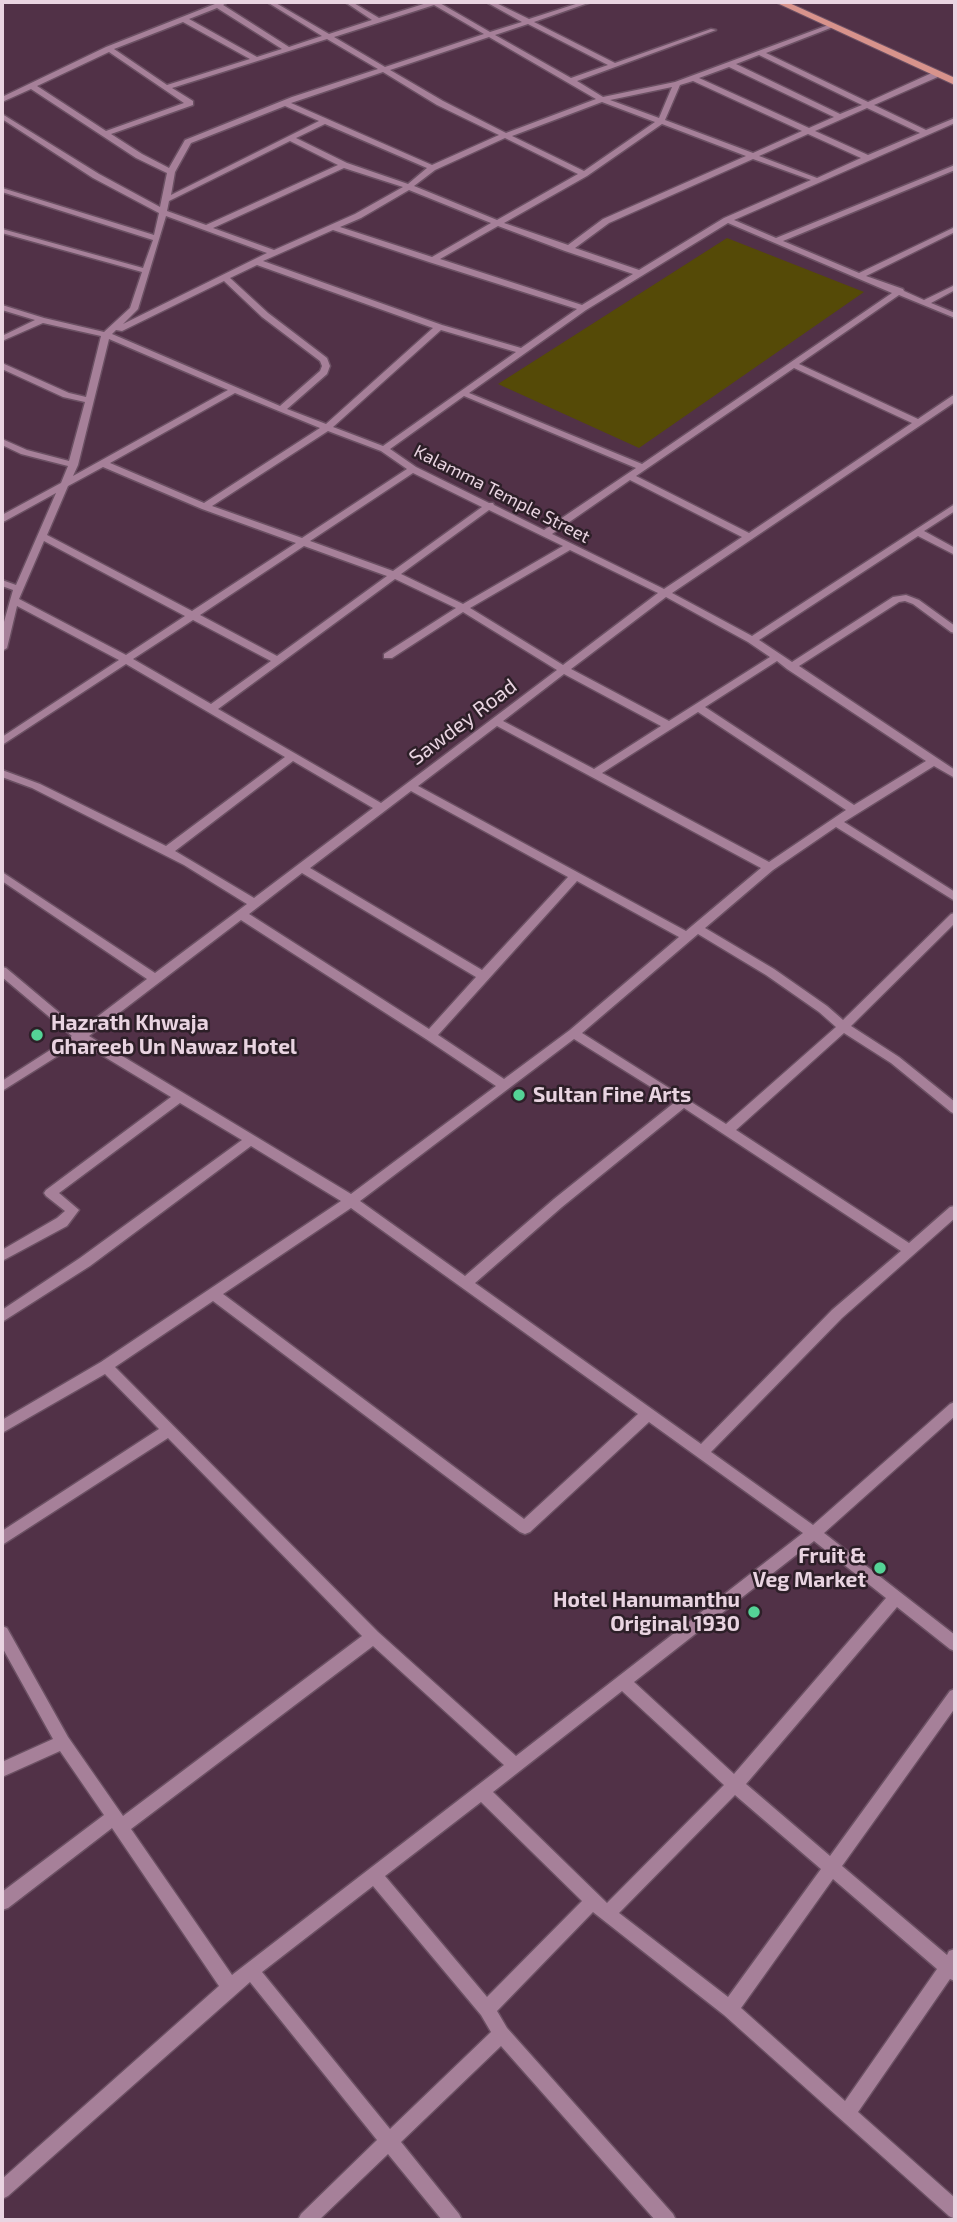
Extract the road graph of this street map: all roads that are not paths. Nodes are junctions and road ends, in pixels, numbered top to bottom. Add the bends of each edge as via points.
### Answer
1 (270, 2) edge
2 (348, 2) edge
3 (434, 2) edge
4 (489, 2) edge
5 (552, 2) edge
6 (589, 2) edge
7 (221, 3) edge
8 (788, 3) edge
9 (566, 9) junction
10 (183, 19) junction
11 (378, 21) junction
12 (529, 22) junction
13 (831, 26) junction
14 (713, 30) dead end
15 (491, 35) junction
16 (330, 37) junction
17 (109, 49) junction
18 (288, 49) junction
19 (760, 52) junction
20 (256, 59) junction
21 (729, 64) junction
22 (615, 66) junction
23 (383, 71) junction
24 (937, 74) junction
25 (692, 78) junction
26 (571, 81) junction
27 (955, 82) edge
28 (677, 84) junction
29 (32, 86) junction
30 (167, 87) junction
31 (602, 99) junction
32 (2, 100) edge
33 (285, 103) junction
34 (867, 105) junction
35 (2, 116) edge
36 (840, 117) junction
37 (327, 120) junction
38 (955, 120) edge
39 (661, 121) junction
40 (807, 131) junction
41 (926, 133) junction
42 (105, 134) junction
43 (504, 136) junction
44 (290, 138) junction
45 (752, 155) junction
46 (867, 158) junction
47 (344, 165) junction
48 (955, 167) edge
49 (432, 168) junction
50 (171, 172) junction
51 (584, 174) junction
52 (817, 180) junction
53 (409, 187) junction
54 (2, 190) edge
55 (166, 200) junction
56 (164, 213) junction
57 (727, 220) junction
58 (498, 223) junction
59 (333, 226) junction
60 (207, 228) junction
61 (955, 229) edge
62 (2, 231) edge
63 (156, 238) junction
64 (778, 240) junction
65 (568, 249) junction
66 (274, 253) junction
67 (432, 260) junction
68 (257, 262) junction
69 (146, 271) junction
70 (638, 273) junction
71 (861, 275) junction
72 (225, 277) junction
73 (955, 287) edge
74 (900, 291) junction
75 (925, 303) junction
76 (2, 307) edge
77 (583, 308) junction
78 (955, 316) edge
79 (42, 320) junction
80 (439, 327) junction
81 (106, 335) junction
82 (2, 339) edge
83 (520, 350) junction
84 (793, 364) junction
85 (2, 366) edge
86 (235, 390) junction
87 (463, 393) junction
88 (955, 398) edge
89 (90, 400) junction
90 (281, 410) junction
91 (919, 423) junction
92 (327, 428) junction
93 (2, 442) edge
94 (384, 449) junction
95 (103, 463) junction
96 (73, 465) junction
97 (642, 467) junction
98 (413, 469) junction
99 (629, 476) junction
100 (66, 484) junction
101 (490, 505) junction
102 (205, 507) junction
103 (955, 508) edge
104 (2, 519) edge
105 (918, 532) junction
106 (546, 533) junction
107 (42, 536) junction
108 (750, 537) junction
109 (305, 541) junction
110 (570, 545) junction
111 (955, 552) edge
112 (395, 575) junction
113 (2, 583) edge
114 (665, 593) junction
115 (16, 594) junction
116 (463, 608) junction
117 (193, 616) junction
118 (955, 630) edge
119 (752, 640) junction
120 (2, 648) edge
121 (388, 656) dead end
122 (777, 657) junction
123 (127, 660) junction
124 (277, 660) junction
125 (791, 667) junction
126 (562, 669) junction
127 (698, 707) junction
128 (211, 709) junction
129 (496, 721) junction
130 (669, 726) junction
131 (2, 742) edge
132 (293, 756) junction
133 (932, 762) junction
134 (2, 773) edge
135 (595, 773) junction
136 (955, 774) edge
137 (410, 786) junction
138 (382, 808) junction
139 (854, 810) junction
140 (838, 822) junction
141 (167, 851) junction
142 (769, 867) junction
143 (302, 868) junction
144 (2, 876) edge
145 (575, 876) junction
146 (955, 897) edge
147 (255, 904) junction
148 (242, 914) junction
149 (955, 917) edge
150 (693, 933) junction
151 (2, 971) edge
152 (483, 976) junction
153 (155, 979) junction
154 (844, 1027) junction
155 (573, 1033) junction
156 (80, 1036) junction
157 (430, 1036) junction
158 (504, 1086) junction
159 (2, 1087) edge
160 (180, 1097) junction
161 (684, 1102) junction
162 (955, 1109) edge
163 (727, 1130) junction
164 (251, 1140) junction
165 (351, 1201) junction
166 (955, 1211) edge
167 (911, 1251) junction
168 (2, 1256) edge
169 (465, 1283) junction
170 (214, 1295) junction
171 (2, 1317) edge
172 (106, 1366) junction
173 (955, 1408) edge
174 (648, 1414) junction
175 (2, 1427) edge
176 (168, 1430) junction
177 (702, 1452) junction
178 (814, 1533) junction
179 (2, 1539) edge
180 (896, 1597) junction
181 (2, 1633) edge
182 (373, 1637) junction
183 (955, 1644) edge
184 (623, 1682) junction
185 (955, 1696) edge
186 (62, 1742) junction
187 (515, 1765) junction
188 (2, 1770) edge
189 (735, 1785) junction
190 (481, 1791) junction
191 (118, 1822) junction
192 (833, 1869) junction
193 (374, 1875) junction
194 (593, 1901) junction
195 (2, 1902) edge
196 (607, 1914) junction
197 (953, 1966) edge
198 (251, 1971) junction
199 (230, 1987) junction
200 (487, 2009) junction
201 (730, 2009) junction
202 (501, 2034) junction
203 (847, 2113) junction
204 (391, 2142) junction
205 (2, 2190) edge
206 (955, 2210) edge
207 (307, 2220) edge
208 (453, 2220) edge
209 (667, 2220) edge

1 - 16 street
2 - 11 street
3 - 11 street
3 - 15 street
4 - 12 street
5 - 9 street
6 - 9 street
7 - 10 street
7 - 18 street
8 - 13 main road
9 - 12 street
10 - 17 street
10 - 20 street
11 - 16 street
12 - 15 street
12 - 22 street
13 - 19 street
13 - 24 main road
14 - 22 street
15 - 23 street
15 - 26 street
16 - 18 street
16 - 23 street
17 - 29 street
17 - 30 street
18 - 20 street
19 - 21 street
19 - 34 street
20 - 30 street
21 - 25 street
21 - 36 street
22 - 26 street
23 - 33 street
23 - 43 street
24 - 27 main road
24 - 34 street
25 - 28 street
25 - 40 street
26 - 31 street
28 - 31 street
28 - 39 street
29 - 32 street
29 - 42 street
30 - 42 street via 190,103
31 - 39 street
31 - 43 street
33 - 37 street
33 - 50 street via 188,142
34 - 36 street
34 - 41 street
35 - 56 street
36 - 40 street
37 - 44 street
37 - 49 street
38 - 41 street
39 - 45 street
39 - 51 street
40 - 45 street
40 - 46 street
41 - 46 street
42 - 50 street
43 - 49 street
43 - 51 street
44 - 47 street
44 - 55 street
45 - 52 street
45 - 65 street via 607,221
46 - 52 street
47 - 53 street
47 - 60 street
48 - 64 street
49 - 53 street
50 - 55 street
51 - 58 street
52 - 57 street
53 - 58 street
53 - 59 street
54 - 63 street
55 - 56 street
56 - 60 street
56 - 63 street
57 - 64 street
57 - 70 street
58 - 65 street
58 - 67 street
59 - 66 street
59 - 67 street
60 - 66 street
61 - 71 street
62 - 69 street
63 - 69 street
64 - 71 street
65 - 70 street
66 - 68 street
67 - 77 street
68 - 72 street
68 - 80 street
69 - 81 street via 134,309
70 - 77 street
71 - 74 street
72 - 81 street
72 - 90 street via 324,360 324,372
73 - 75 street
74 - 75 street
74 - 84 street
75 - 78 street
76 - 79 street, Kalamma Temple Street
77 - 83 street
79 - 81 street, Kalamma Temple Street
79 - 82 street
80 - 83 street
80 - 92 street
81 - 86 street, Kalamma Temple Street
81 - 89 street
83 - 87 street
84 - 91 street
84 - 97 street
85 - 89 street via 66,395
86 - 90 street, Kalamma Temple Street
86 - 95 street
87 - 94 street
87 - 97 street
88 - 91 street, Sawdey Road
89 - 96 street
90 - 92 street, Kalamma Temple Street
91 - 108 street, Sawdey Road
92 - 94 street, Kalamma Temple Street
92 - 102 street
93 - 96 street
94 - 98 street, Kalamma Temple Street
95 - 100 street
95 - 102 street
96 - 100 street
97 - 99 street
98 - 101 street, Kalamma Temple Street
98 - 109 street
99 - 106 street
99 - 108 street
100 - 104 street
100 - 107 street
101 - 106 street, Kalamma Temple Street
101 - 112 street
102 - 109 street
103 - 105 street
105 - 111 street
105 - 119 street
106 - 110 street, Kalamma Temple Street
107 - 115 street
107 - 117 street
108 - 114 street, Sawdey Road
109 - 112 street
109 - 117 street
110 - 114 street, Kalamma Temple Street
110 - 116 street
112 - 116 street
112 - 124 street
113 - 115 street
114 - 119 street, Kalamma Temple Street
114 - 126 street, Sawdey Road
115 - 120 street
115 - 123 street
116 - 121 street
116 - 126 street
117 - 123 street
117 - 124 street
118 - 125 street via 916,602 897,599
119 - 122 street, Kalamma Temple Street
122 - 125 street, Kalamma Temple Street
122 - 127 street
123 - 128 street
123 - 131 street
124 - 128 street
125 - 133 street, Kalamma Temple Street
126 - 129 street, Sawdey Road
126 - 130 street
127 - 130 street
127 - 139 street
128 - 132 street
129 - 135 street
129 - 137 street, Sawdey Road
130 - 135 street
132 - 138 street
132 - 141 street
133 - 136 street, Kalamma Temple Street
133 - 139 street
134 - 141 street
135 - 142 street
137 - 138 street, Sawdey Road
137 - 145 street
138 - 143 street, Sawdey Road
139 - 140 street
140 - 142 street
140 - 146 street
141 - 147 street
142 - 150 street
143 - 147 street, Sawdey Road
143 - 152 street
144 - 153 street
145 - 150 street
145 - 152 street
147 - 148 street, Sawdey Road
148 - 153 street, Sawdey Road
148 - 157 street
149 - 154 street
150 - 154 street via 770,972
150 - 155 street
151 - 156 street
152 - 157 street
153 - 156 street, Sawdey Road
154 - 162 street via 895,1060
154 - 163 street
155 - 158 street
155 - 161 street
156 - 159 street, Sawdey Road
156 - 160 street
157 - 158 street
158 - 165 street
160 - 164 street
160 - 168 street via 50,1193 73,1210 62,1222
161 - 163 street
161 - 169 street
163 - 167 street
164 - 165 street
164 - 171 street
165 - 169 street
165 - 170 street
166 - 167 street
167 - 177 street via 837,1314
169 - 174 street
170 - 172 street
170 - 174 street via 525,1528
172 - 175 street
172 - 176 street
173 - 178 street
174 - 177 street
176 - 179 street
176 - 182 street
177 - 178 street
178 - 180 street
178 - 184 street
180 - 183 street
180 - 189 street
181 - 186 street
182 - 187 street
182 - 191 street
184 - 187 street
184 - 189 street
185 - 192 street
186 - 188 street
186 - 191 street
187 - 190 street
189 - 192 street
189 - 196 street
190 - 193 street
190 - 194 street
191 - 195 street
191 - 199 street
192 - 197 street
192 - 201 street
193 - 198 street
193 - 200 street
194 - 196 street
194 - 200 street
196 - 201 street
197 - 203 street
198 - 199 street
198 - 204 street
199 - 205 street
200 - 202 street
201 - 203 street
202 - 204 street
202 - 209 street
203 - 206 street
204 - 207 street
204 - 208 street

